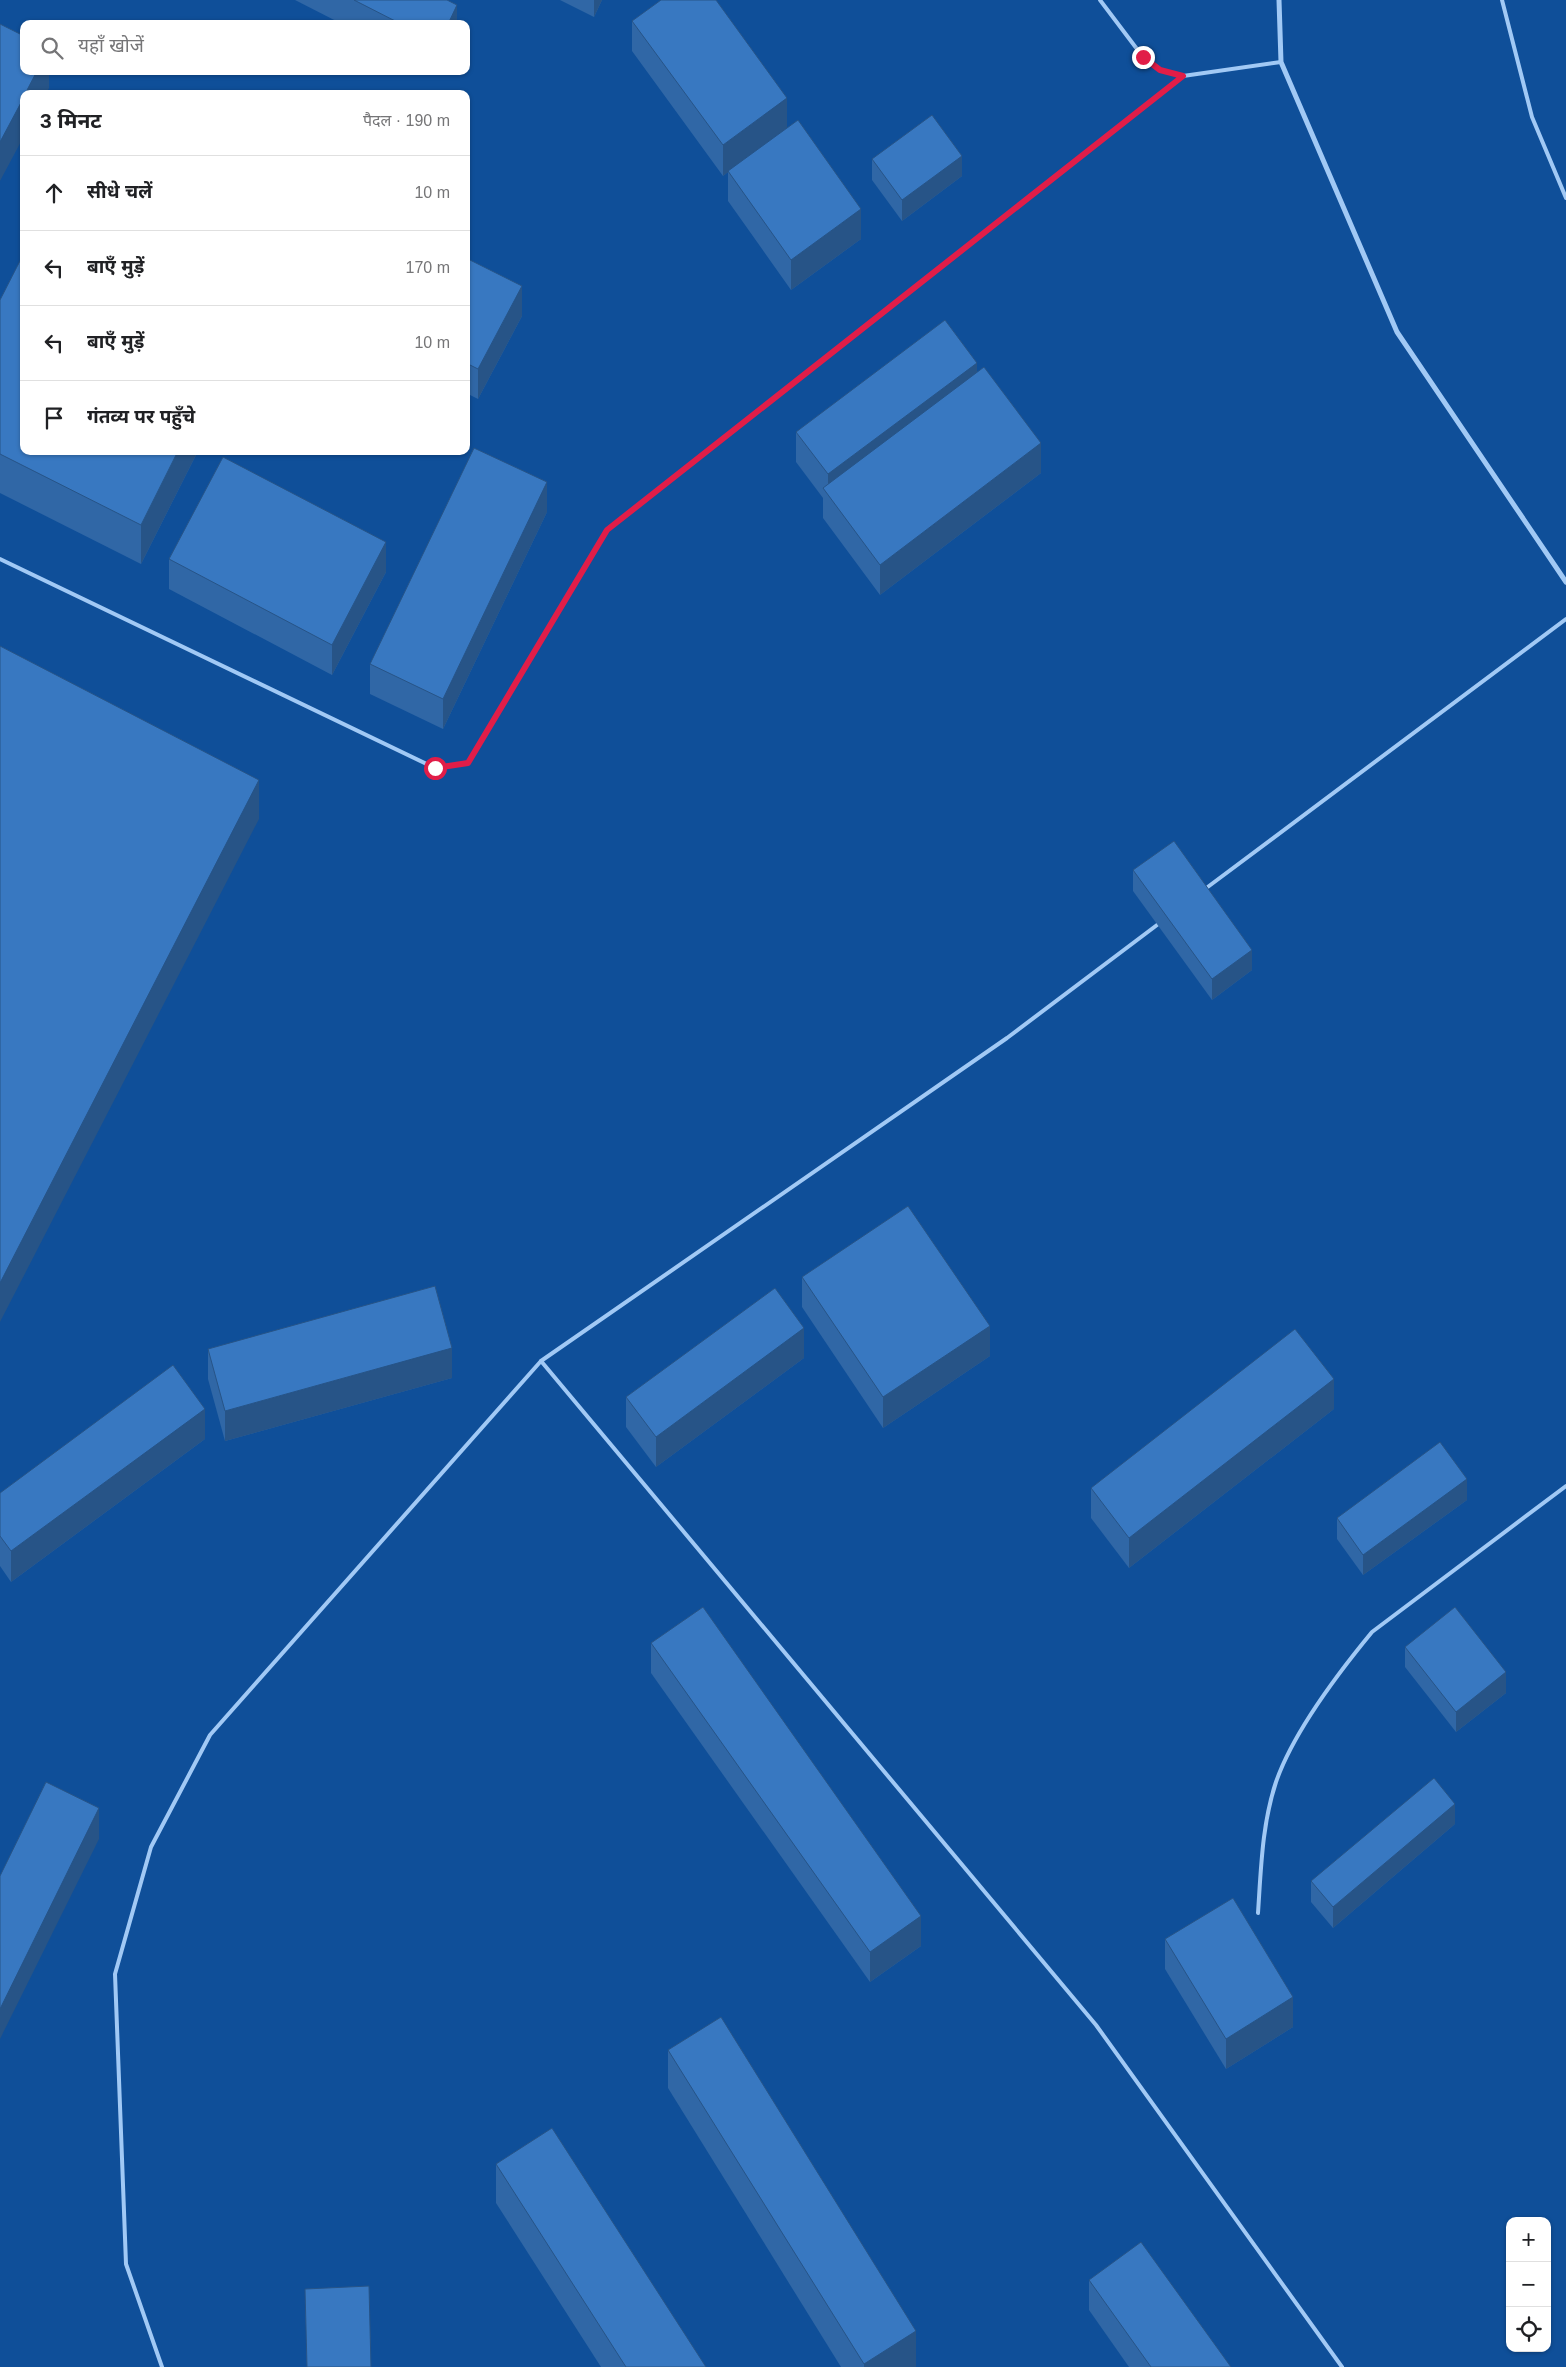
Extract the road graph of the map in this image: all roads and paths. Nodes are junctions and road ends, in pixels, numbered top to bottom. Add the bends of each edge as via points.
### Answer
1 (1100, 0) edge
2 (1279, 0) edge
3 (1502, 0) edge
4 (1281, 62) junction
5 (1183, 76) junction
6 (1566, 198) edge
7 (0, 559) edge
8 (1566, 582) edge
9 (1566, 619) edge
10 (1199, 894) edge
11 (1167, 918) edge
12 (540, 1361) junction
13 (1566, 1486) edge
14 (1258, 1913) dead end
15 (162, 2367) edge
16 (1342, 2367) edge

1 - 5 lane via 1143,57 1160,70
2 - 4 street
3 - 6 lane via 1532,117
4 - 5 lane
4 - 8 street via 1397,332
5 - 7 lane via 607,530 468,763 435,768
9 - 10 lane
11 - 12 lane via 999,1044
12 - 15 lane via 210,1735 151,1847 115,1974 126,2264
12 - 16 lane via 1096,2025
13 - 14 lane via 1372,1632 1348,1661 1291,1748 1276,1782 1264,1835

